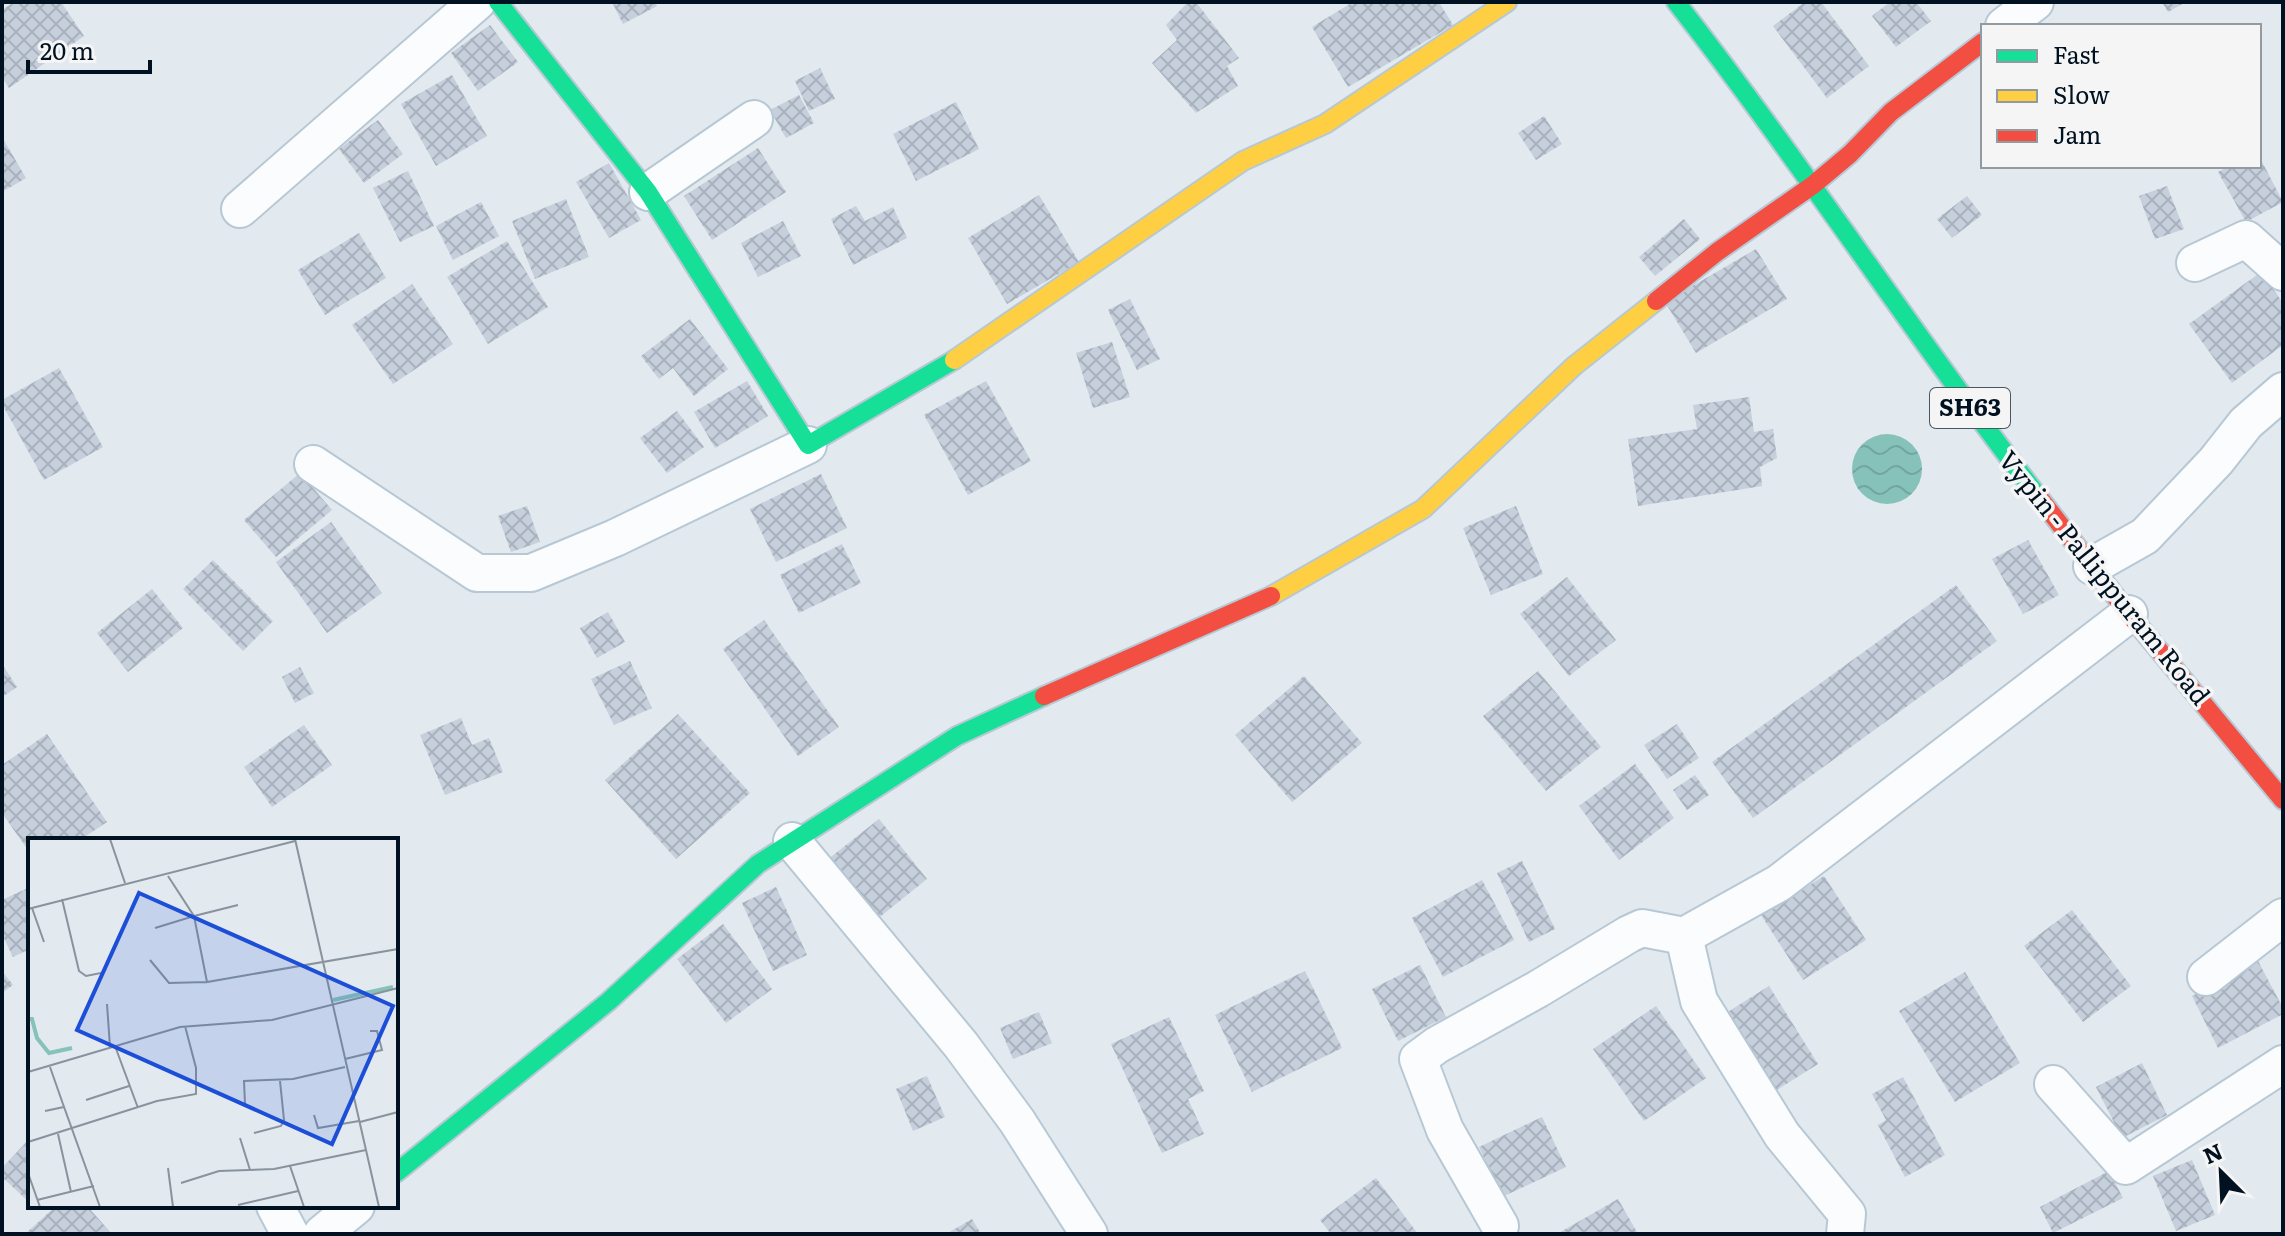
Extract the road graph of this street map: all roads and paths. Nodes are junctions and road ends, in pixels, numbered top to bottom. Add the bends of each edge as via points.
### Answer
1 (477, 2) edge
2 (498, 2) edge
3 (1507, 2) edge
4 (1676, 2) edge
5 (2035, 2) edge
6 (2007, 24) edge
7 (1981, 44) edge
8 (754, 119) dead end
9 (1813, 185) junction
10 (648, 192) junction
11 (240, 209) dead end
12 (2195, 263) dead end
13 (2283, 272) edge
14 (2283, 391) edge
15 (808, 445) junction
16 (313, 464) dead end
17 (2092, 566) junction
18 (2129, 614) junction
19 (2283, 800) edge
20 (792, 841) junction
21 (2283, 917) edge
22 (1684, 936) junction
23 (2206, 977) dead end
24 (2283, 1064) edge
25 (2053, 1084) dead end
26 (398, 1171) edge
27 (276, 1208) edge
28 (1500, 1226) dead end
29 (290, 1234) edge
30 (1089, 1234) edge
31 (1845, 1234) edge

1 - 11 street
2 - 10 street
3 - 15 street via 1325,124 1243,161 934,374
4 - 9 street, Vypin - Pallippuram Road / SH63
5 - 6 street
7 - 9 street via 1891,112
8 - 10 street
9 - 17 street, Vypin - Pallippuram Road / SH63 via 1971,410
9 - 20 street via 1717,252 1574,366 1423,509 1281,592 957,736
10 - 15 street
12 - 13 street via 2246,239
14 - 17 street via 2246,423 2145,536
15 - 16 street via 531,573 477,573
17 - 18 street, Vypin - Pallippuram Road / SH63
18 - 19 street, Vypin - Pallippuram Road / SH63
18 - 22 street via 1779,883
20 - 26 street via 758,864 609,1001
20 - 30 street via 961,1045
21 - 23 street
22 - 28 street via 1642,928 1629,934 1418,1059 1445,1130
22 - 31 street via 1699,1001 1782,1135 1847,1214
24 - 25 street via 2126,1166
27 - 29 street

